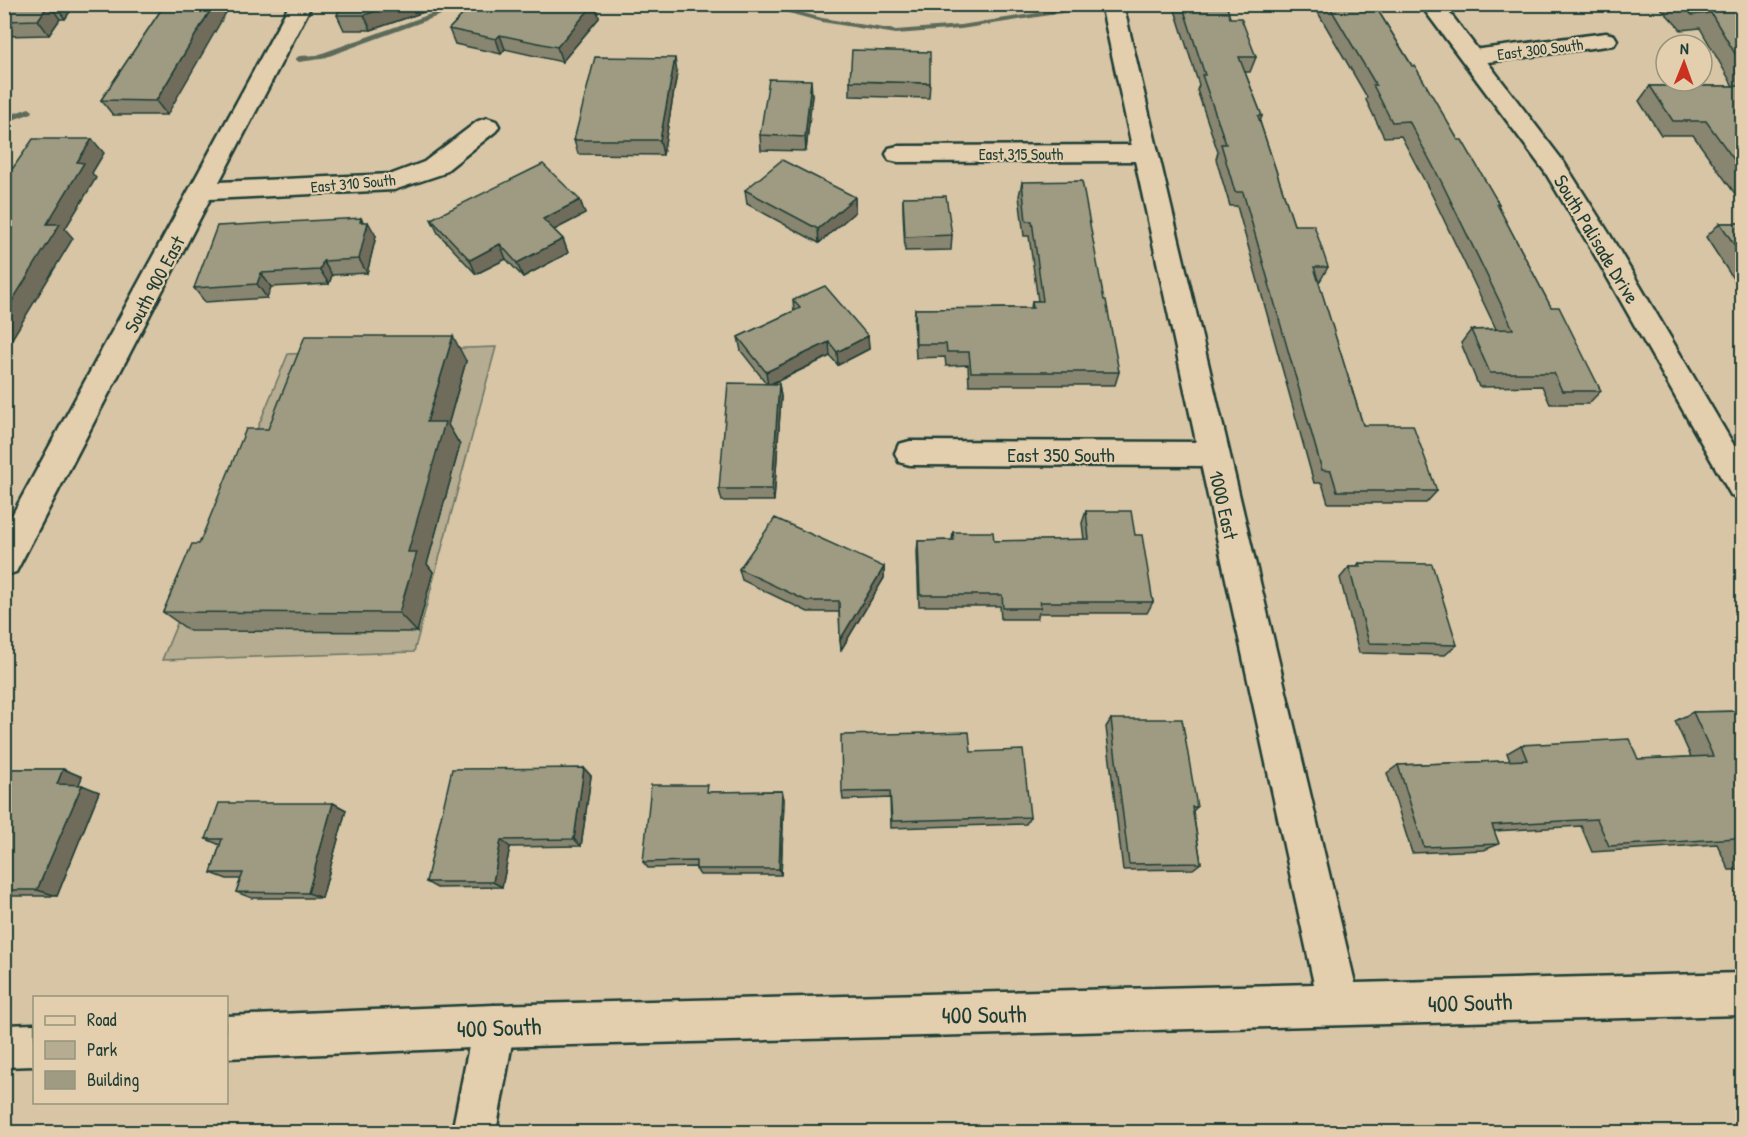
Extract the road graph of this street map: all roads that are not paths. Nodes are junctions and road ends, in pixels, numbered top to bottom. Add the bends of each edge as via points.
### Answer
1 (301, 4) edge
2 (1112, 4) edge
3 (1431, 4) edge
4 (1606, 40) dead end
5 (1473, 57) junction
6 (487, 126) dead end
7 (1144, 153) junction
8 (898, 154) dead end
9 (204, 191) junction
10 (910, 453) dead end
11 (1213, 454) junction
12 (1743, 486) edge
13 (4, 562) edge
14 (1743, 994) edge
15 (1339, 1005) junction
16 (494, 1026) junction
17 (228, 1037) edge
18 (33, 1045) edge
19 (4, 1046) edge
20 (474, 1132) edge

1 - 9 street, South 900 East
2 - 7 street, 1000 East
3 - 5 street, South Palisade Drive
4 - 5 street, East 300 South
5 - 12 street, South Palisade Drive via 1554,167
6 - 9 street, East 310 South via 433,168 394,182
7 - 8 street, East 315 South
7 - 11 street, 1000 East
9 - 13 street, South 900 East
10 - 11 street, East 350 South
11 - 15 street, 1000 East
14 - 15 street, 400 South
15 - 16 street, 400 South
16 - 17 street, 400 South
16 - 20 street
18 - 19 street

